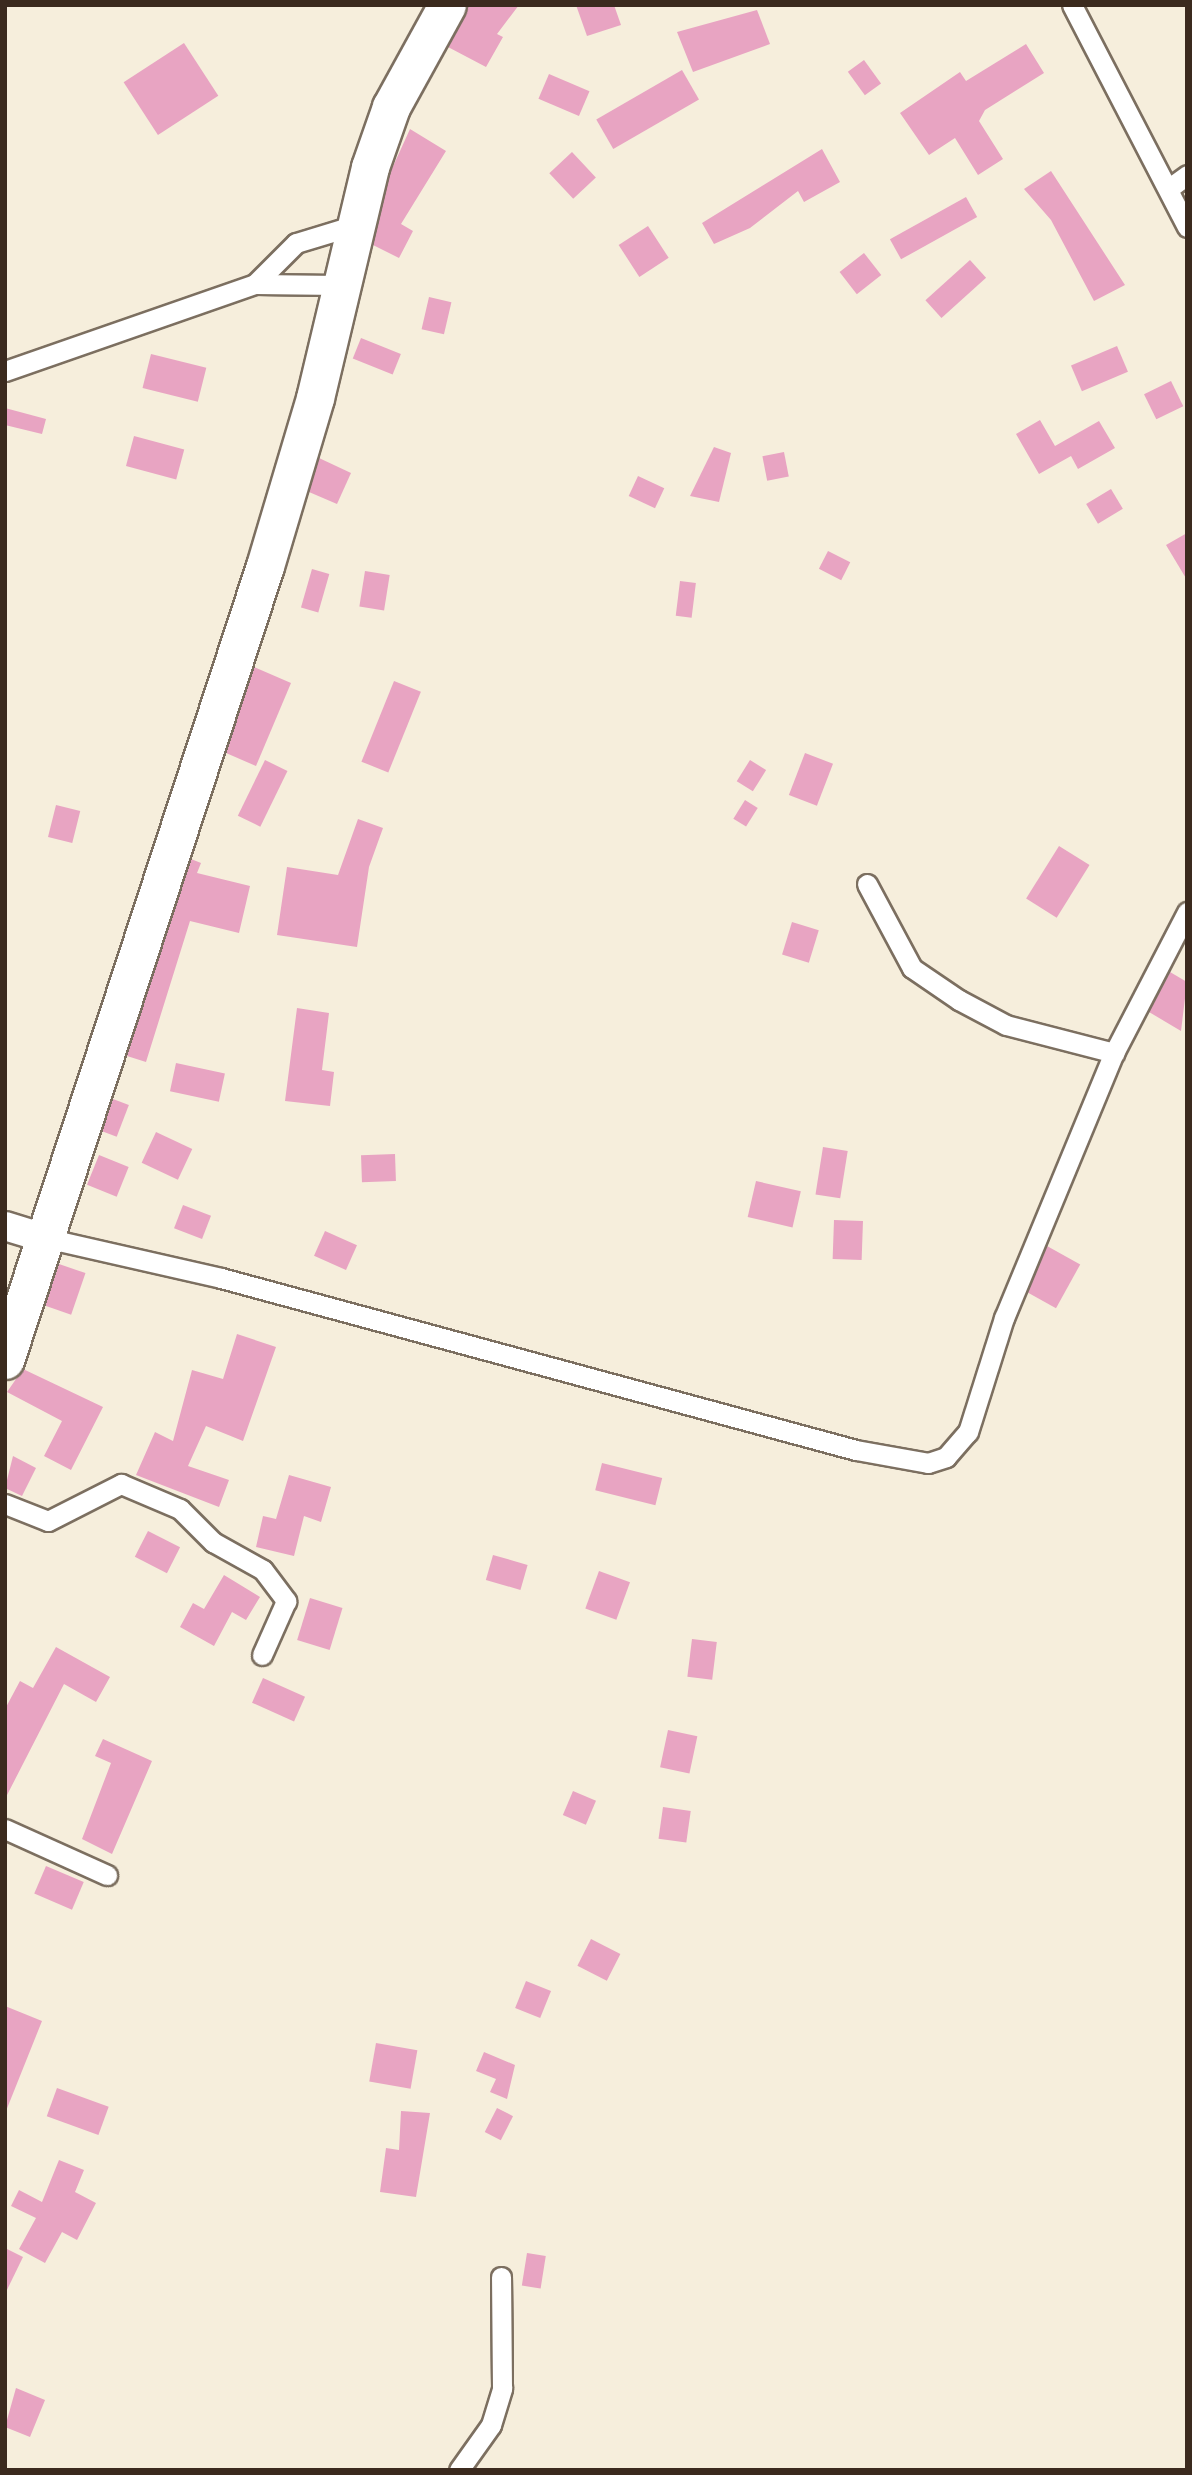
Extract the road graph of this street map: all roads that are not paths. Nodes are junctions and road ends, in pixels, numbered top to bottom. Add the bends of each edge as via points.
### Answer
1 (447, 5) edge
2 (1072, 5) edge
3 (1187, 175) edge
4 (1168, 189) junction
5 (352, 226) junction
6 (1187, 228) edge
7 (256, 284) junction
8 (339, 285) junction
9 (5, 371) edge
10 (867, 884) dead end
11 (1187, 912) edge
12 (1114, 1053) junction
13 (5, 1226) edge
14 (41, 1237) junction
15 (5, 1360) edge
16 (5, 1504) edge
17 (262, 1655) dead end
18 (5, 1829) edge
19 (107, 1875) dead end
20 (501, 2277) dead end
21 (460, 2470) edge

1 - 5 highway via 391,107
2 - 4 street
3 - 4 street
4 - 6 street
5 - 7 street via 296,243
5 - 8 highway
7 - 8 street
7 - 9 street
8 - 14 highway via 315,398 265,566
10 - 12 street via 912,968 1006,1025
11 - 12 street
12 - 14 street via 1004,1318 968,1432 946,1457 928,1463 829,1443 221,1278
13 - 14 street
14 - 15 highway
16 - 17 street via 48,1521 121,1483 180,1509 213,1542 263,1570 286,1601
18 - 19 street
20 - 21 street via 502,2388 491,2425

